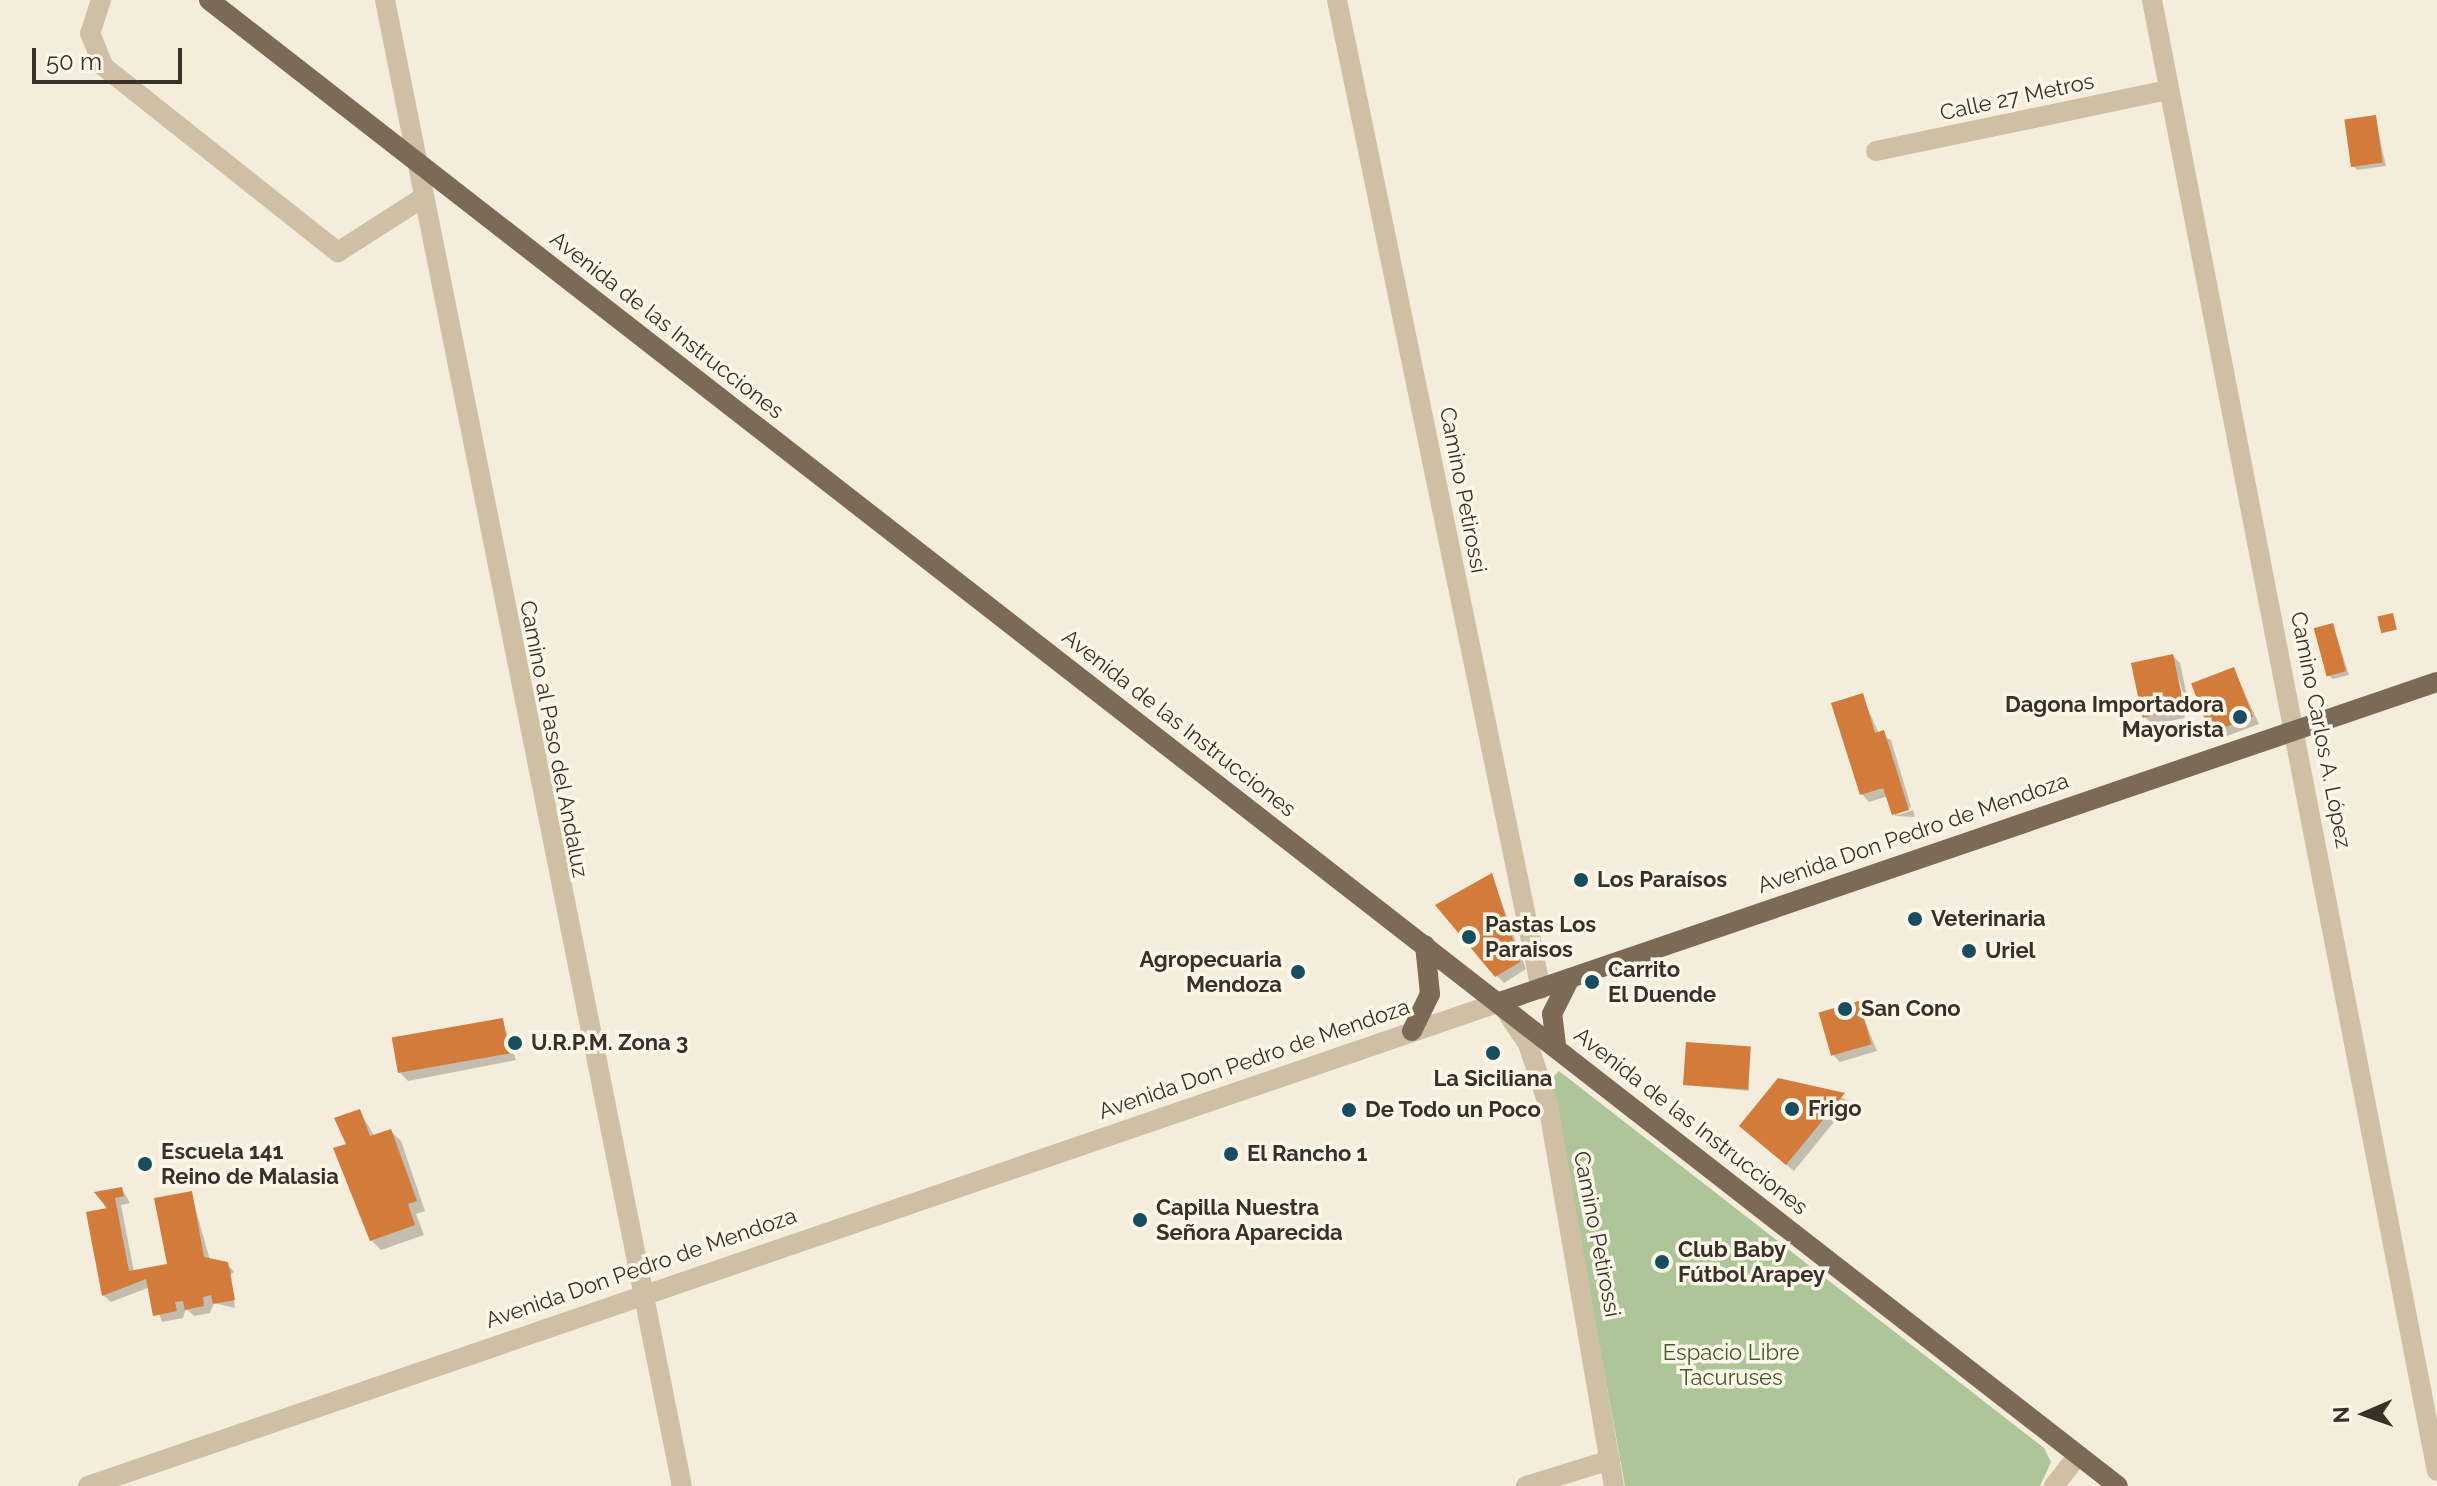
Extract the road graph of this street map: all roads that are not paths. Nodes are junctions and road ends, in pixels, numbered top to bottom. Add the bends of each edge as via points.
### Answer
1 (101, 0) edge
2 (209, 0) edge
3 (385, 0) edge
4 (1337, 0) edge
5 (2152, 0) edge
6 (2168, 90) junction
7 (1876, 151) dead end
8 (415, 159) junction
9 (424, 197) junction
10 (2437, 682) edge
11 (2298, 730) junction
12 (1425, 945) junction
13 (1570, 978) junction
14 (1541, 989) junction
15 (1500, 1002) junction
16 (1412, 1031) junction
17 (1556, 1045) junction
18 (639, 1294) junction
19 (2078, 1455) junction
20 (1610, 1460) junction
21 (2437, 1471) edge
22 (90, 1486) edge
23 (682, 1486) edge
24 (1526, 1486) edge
25 (1614, 1486) edge
26 (2054, 1486) edge
27 (2118, 1486) edge

1 - 9 street via 90,33 103,66 338,252
2 - 8 main road, Avenida de las Instrucciones
3 - 8 street, Camino al Paso del Andaluz
4 - 14 street, Camino Petirossi
5 - 6 street, Camino Carlos A. López
6 - 7 street, Calle 27 Metros
6 - 11 street, Camino Carlos A. López
8 - 9 street, Camino al Paso del Andaluz
8 - 12 main road, Avenida de las Instrucciones
9 - 18 street, Camino al Paso del Andaluz
10 - 11 main road, Avenida Don Pedro de Mendoza
11 - 13 main road, Avenida Don Pedro de Mendoza
11 - 21 street, Camino Carlos A. López
12 - 15 main road, Avenida de las Instrucciones
12 - 16 main road via 1430,994
13 - 14 main road, Avenida Don Pedro de Mendoza
13 - 17 main road via 1552,1014
14 - 15 main road, Avenida Don Pedro de Mendoza
15 - 16 street, Avenida Don Pedro de Mendoza
15 - 17 main road, Avenida de las Instrucciones
15 - 20 street, Camino Petirossi via 1528,1044 1548,1104
16 - 18 street, Avenida Don Pedro de Mendoza
17 - 19 main road, Avenida de las Instrucciones
18 - 22 street, Avenida Don Pedro de Mendoza
18 - 23 street, Camino al Paso del Andaluz
19 - 26 street
19 - 27 main road, Avenida de las Instrucciones
20 - 24 street
20 - 25 street, Camino Petirossi

